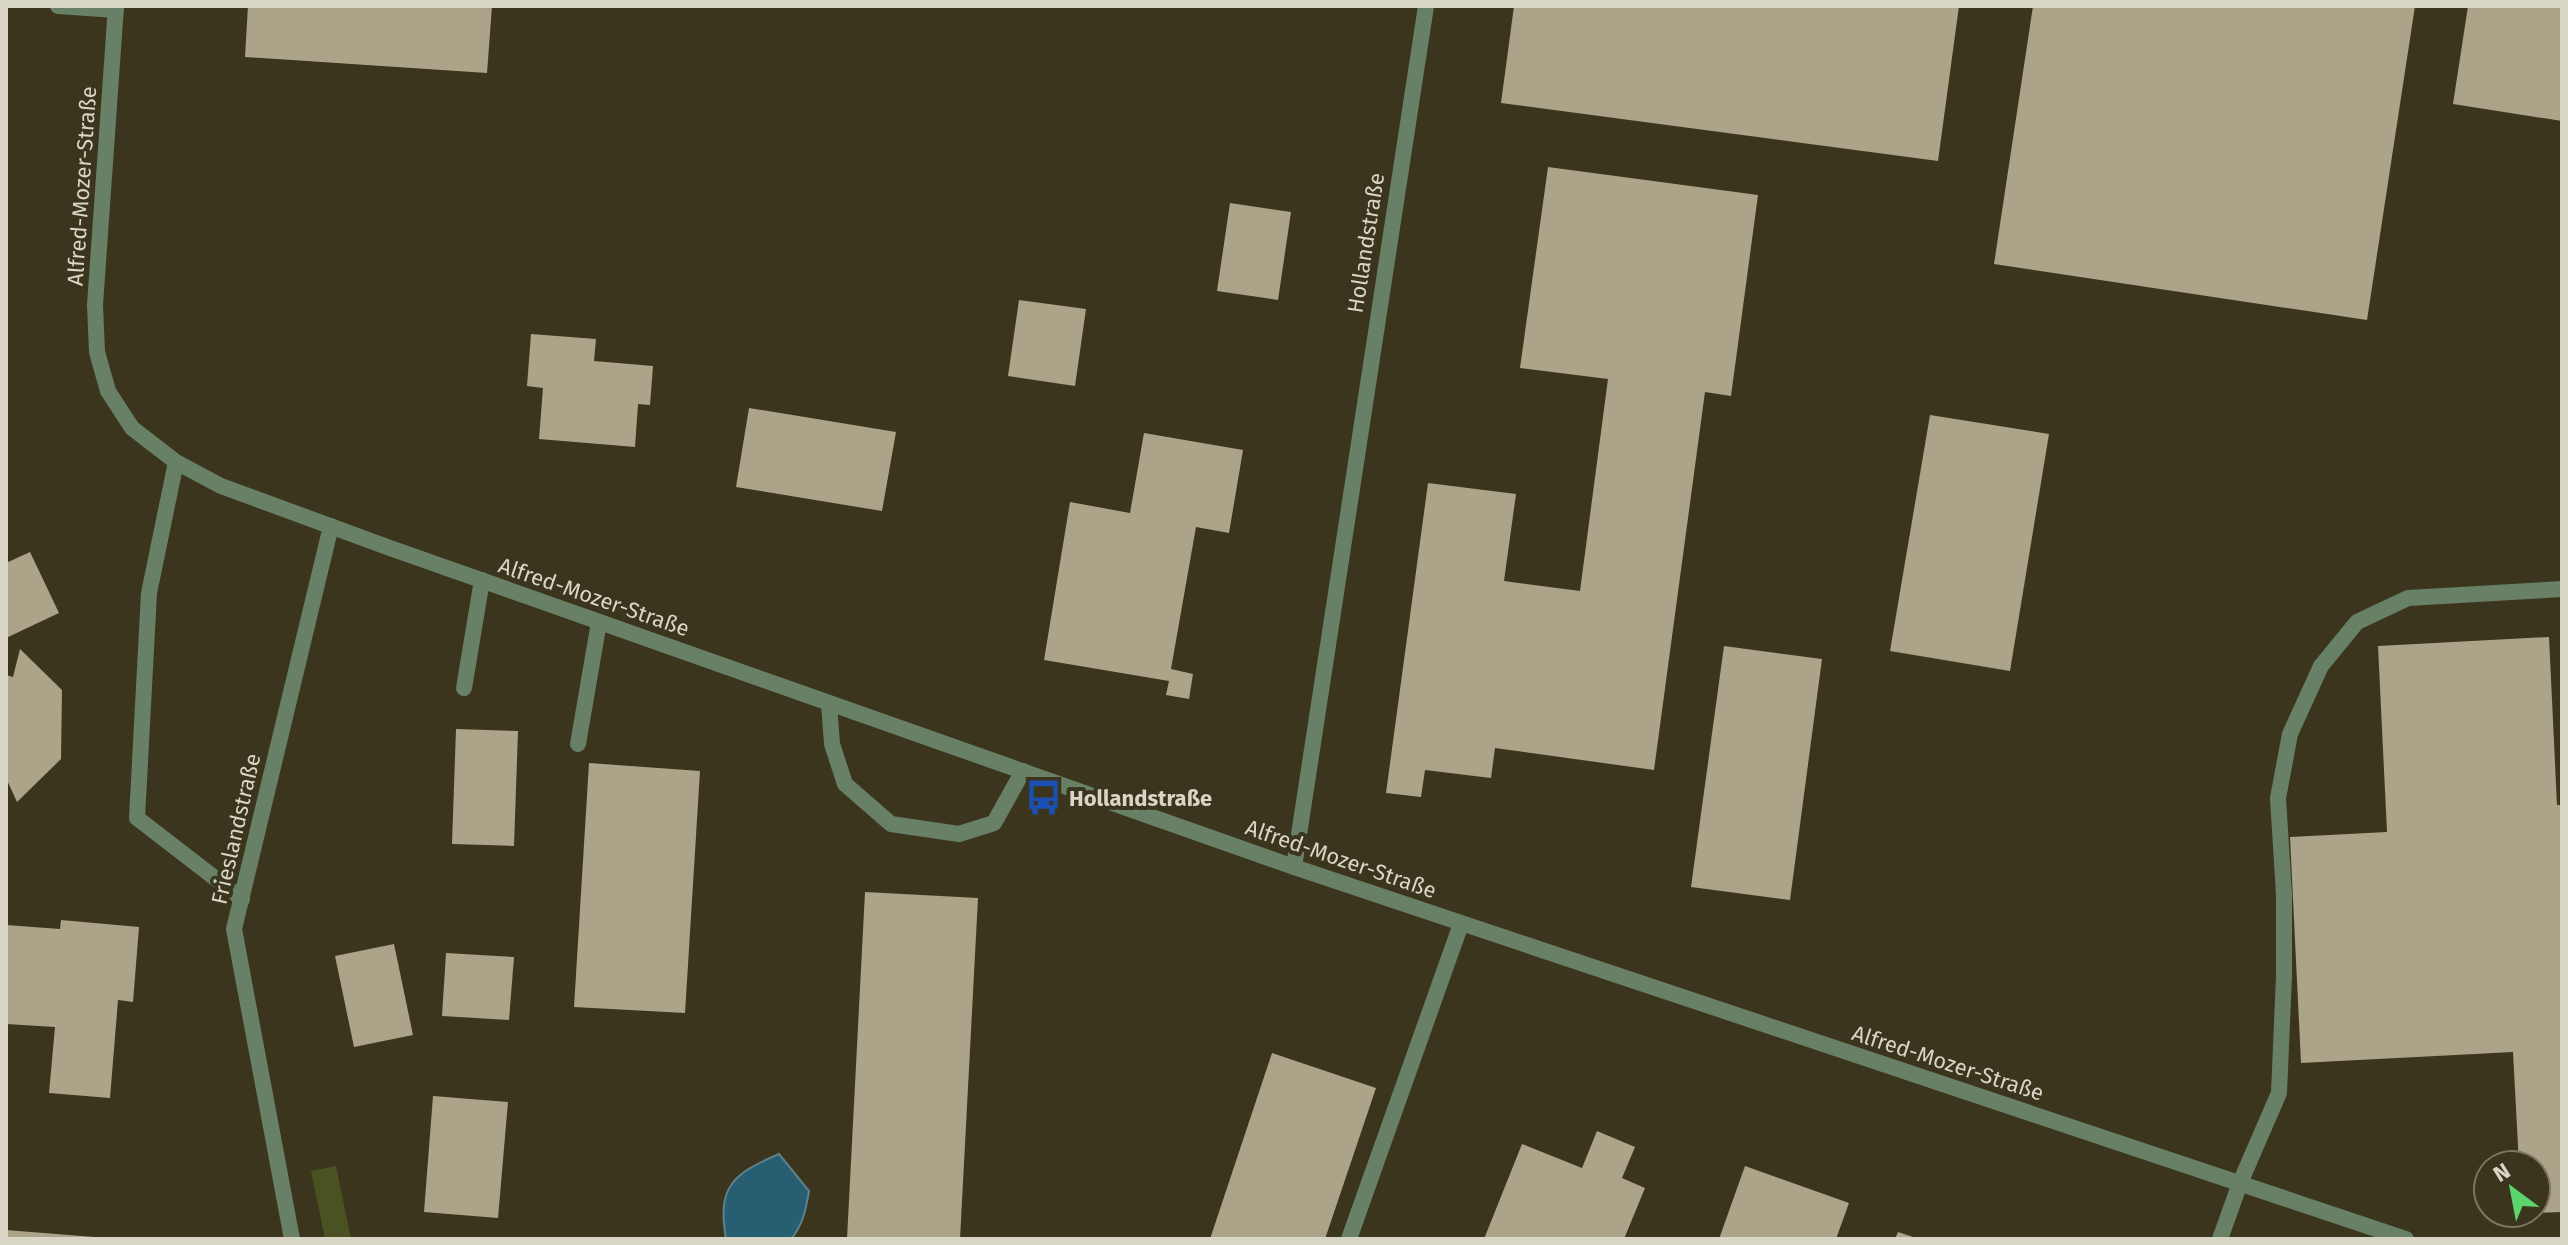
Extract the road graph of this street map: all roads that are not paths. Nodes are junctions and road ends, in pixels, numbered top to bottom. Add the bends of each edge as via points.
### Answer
1 (58, 6) edge
2 (1426, 6) edge
3 (116, 8) edge
4 (176, 462) junction
5 (331, 526) junction
6 (482, 580) junction
7 (2562, 589) edge
8 (599, 622) junction
9 (464, 688) dead end
10 (829, 703) junction
11 (578, 744) dead end
12 (1023, 771) junction
13 (1294, 867) junction
14 (242, 899) junction
15 (1461, 924) junction
16 (2240, 1183) junction
17 (292, 1239) edge
18 (1349, 1239) edge
19 (2220, 1239) edge
20 (2406, 1239) edge

1 - 3 street
2 - 13 street, Hollandstraße
3 - 4 street, Alfred-Mozer-Straße via 95,305 97,352 108,391 132,428
4 - 5 street, Alfred-Mozer-Straße via 221,486
4 - 14 street via 149,593 137,818
5 - 6 street, Alfred-Mozer-Straße
5 - 14 street, Frieslandstraße
6 - 8 street, Alfred-Mozer-Straße
6 - 9 street
7 - 16 street via 2408,598 2357,622 2321,666 2290,734 2278,798 2284,962 2279,1093
8 - 10 street, Alfred-Mozer-Straße
8 - 11 street
10 - 12 street, Alfred-Mozer-Straße
10 - 12 street via 832,744 845,784 891,824 959,834 994,823
12 - 13 street, Alfred-Mozer-Straße
13 - 15 street, Alfred-Mozer-Straße
14 - 17 street, Frieslandstraße via 234,929
15 - 16 street, Alfred-Mozer-Straße
15 - 18 street
16 - 19 street
16 - 20 street, Alfred-Mozer-Straße

